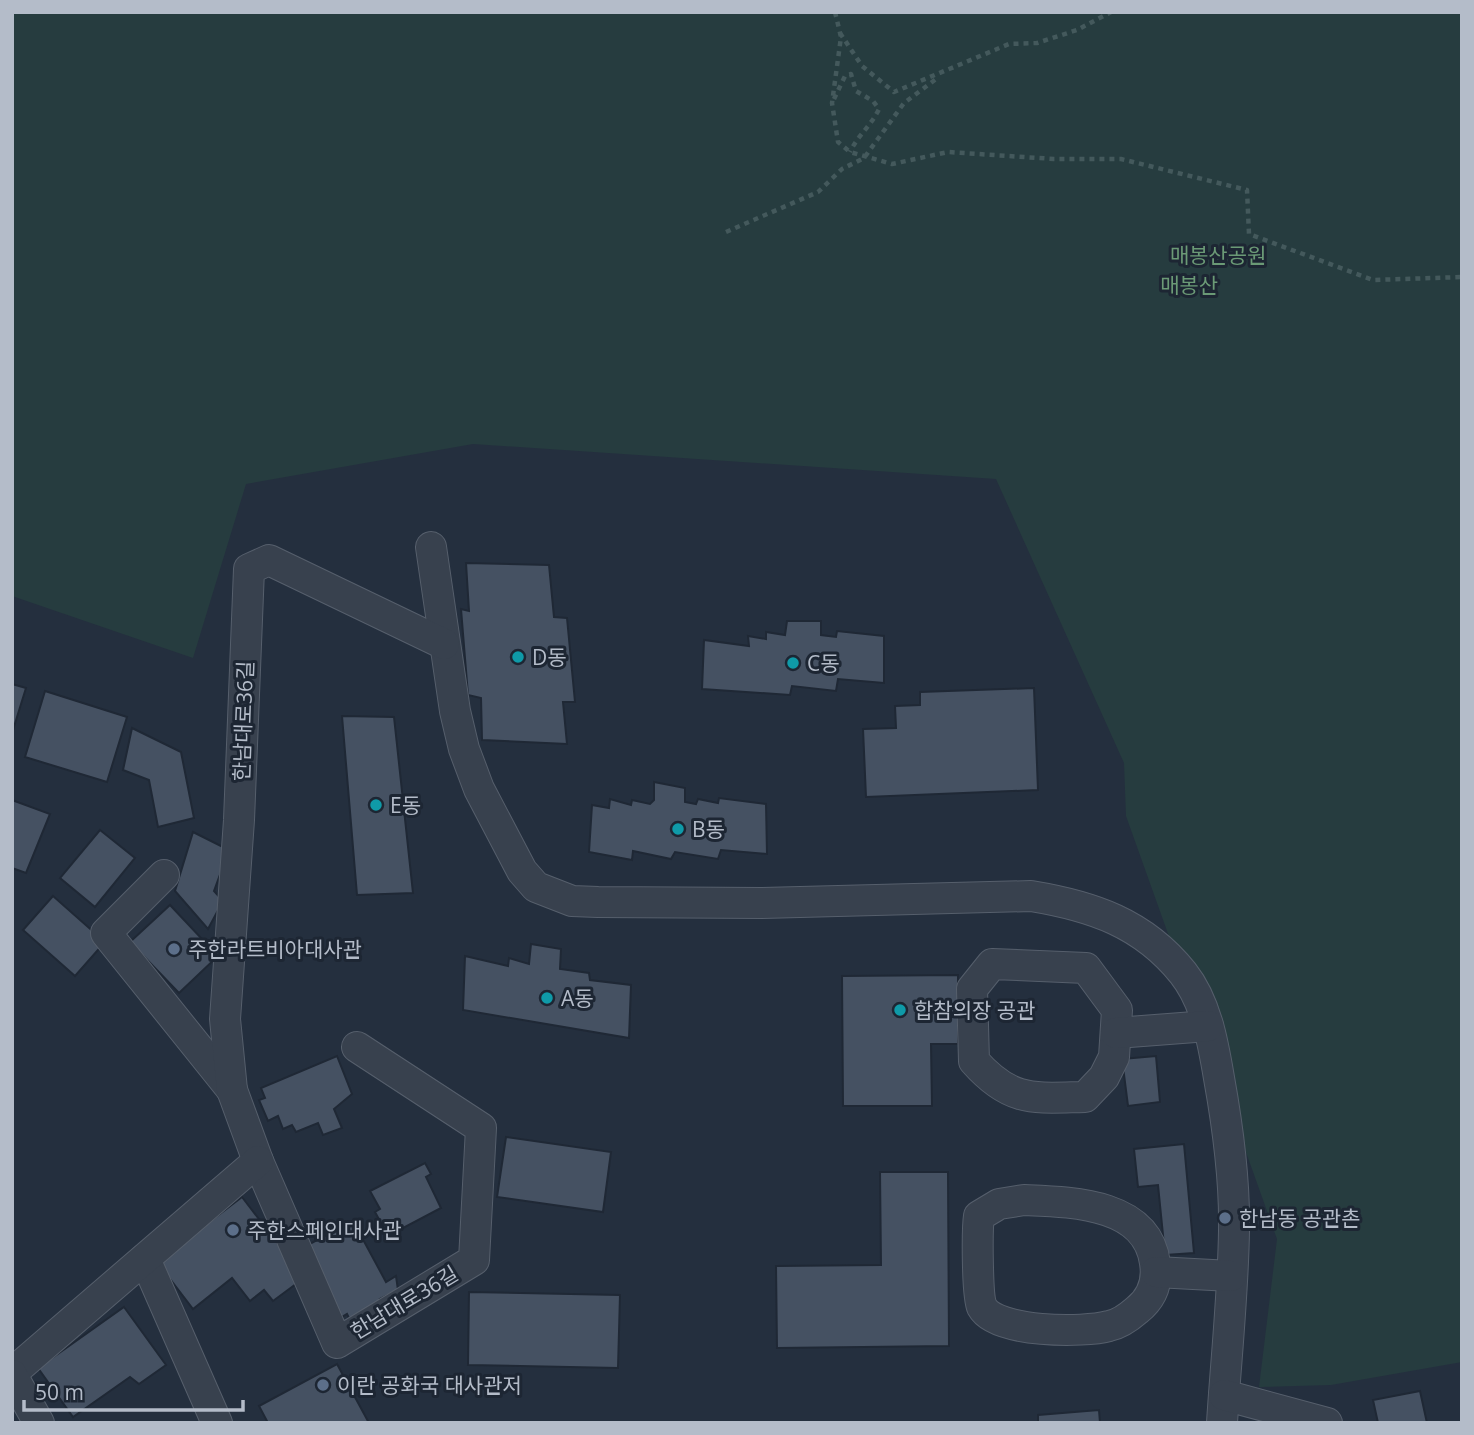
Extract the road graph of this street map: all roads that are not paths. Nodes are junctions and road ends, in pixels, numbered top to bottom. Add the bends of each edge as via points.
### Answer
1 (431, 547) dead end
2 (444, 644) junction
3 (164, 875) dead end
4 (1208, 1026) junction
5 (1115, 1033) junction
6 (358, 1047) dead end
7 (232, 1090) junction
8 (258, 1161) junction
9 (145, 1259) junction
10 (1156, 1272) junction
11 (1231, 1276) junction
12 (12, 1374) edge
13 (1223, 1409) edge
14 (39, 1423) edge
15 (217, 1423) edge
16 (1327, 1423) edge

1 - 2 street
2 - 4 street via 461,737 479,789 522,871 551,895 598,902 762,904 1031,896 1074,903 1126,922 1149,938 1185,974
2 - 7 street, 한남대로36길 via 269,560 249,569 225,1019
3 - 7 street, 한남대로36길 via 106,933
4 - 5 street
4 - 11 street via 1229,1135 1234,1230
5 - 5 street via 1117,1010 1086,968 992,964 972,989 974,1061 989,1077 1026,1098 1085,1097 1104,1077 1114,1057
6 - 8 street, 한남대로36길 via 481,1128 474,1260 337,1343
7 - 8 street, 한남대로36길
8 - 9 street
9 - 12 street
9 - 15 street
10 - 10 street via 1151,1245 1138,1226 1100,1209 1072,1202 1024,1200 999,1205 979,1216 981,1302 991,1317 1004,1323 1041,1328 1111,1326 1145,1302 1155,1285
10 - 11 street
11 - 13 street
12 - 14 street
13 - 16 street

